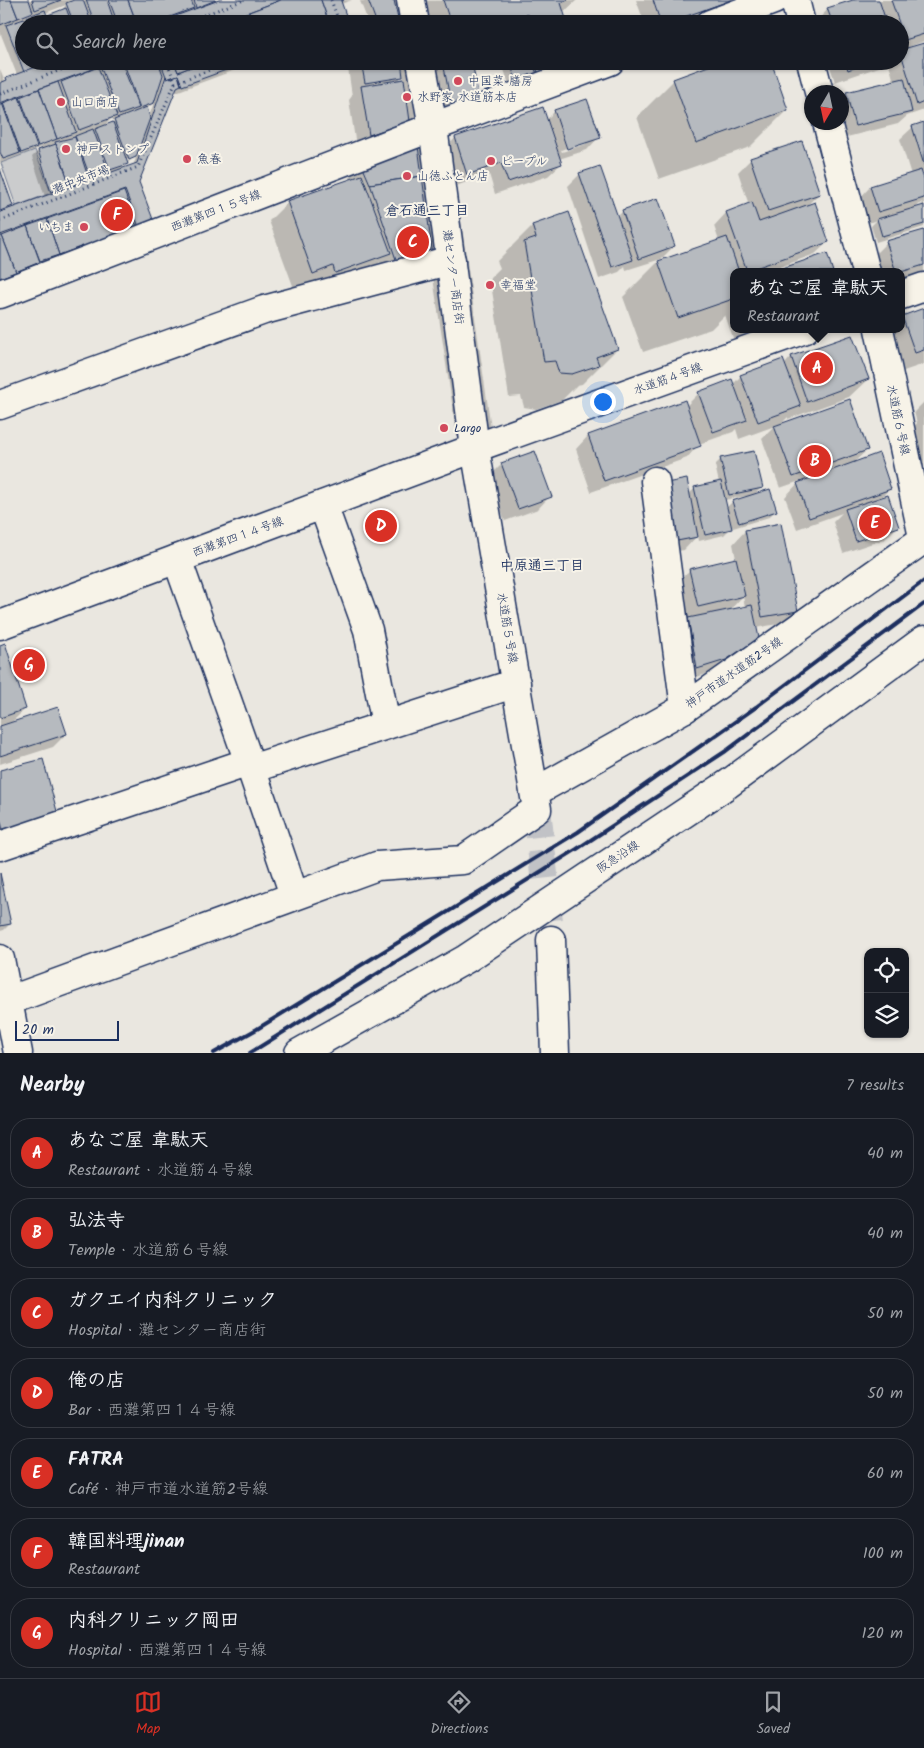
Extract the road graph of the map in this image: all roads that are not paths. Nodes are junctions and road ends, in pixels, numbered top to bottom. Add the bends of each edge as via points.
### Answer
1 (411, 0) edge
2 (774, 0) edge
3 (795, 0) edge
4 (414, 15) edge
5 (734, 15) edge
6 (799, 15) edge
7 (423, 70) edge
8 (586, 70) edge
9 (813, 70) edge
10 (817, 85) edge
11 (433, 127) junction
12 (829, 130) edge
13 (451, 260) junction
14 (865, 268) edge
15 (924, 286) edge
16 (905, 293) edge
17 (0, 294) edge
18 (793, 333) edge
19 (880, 333) edge
20 (0, 405) edge
21 (475, 441) junction
22 (655, 481) dead end
23 (323, 505) junction
24 (924, 540) edge
25 (177, 559) junction
26 (0, 625) edge
27 (924, 640) edge
28 (516, 683) junction
29 (685, 708) junction
30 (386, 725) junction
31 (250, 766) junction
32 (535, 792) junction
33 (0, 846) edge
34 (294, 895) junction
35 (551, 940) tunnel mouth
36 (0, 958) edge
37 (8, 1001) junction
38 (18, 1053) edge
39 (299, 1053) edge
40 (555, 1053) edge

1 - 4 street
2 - 5 street
3 - 6 street
7 - 11 street, 灘センター商店街
8 - 11 street, 西灘第四１５号線
9 - 10 street
11 - 13 street, 灘センター商店街
11 - 17 street, 西灘第四１５号線
12 - 14 street
13 - 20 street via 264,310
13 - 21 street, 灘センター商店街
15 - 16 street
18 - 21 street, 水道筋４号線
19 - 24 street, 水道筋６号線
21 - 23 street, 西灘第四１４号線
21 - 28 street, 水道筋５号線
22 - 29 street
23 - 25 street, 西灘第四１４号線
23 - 30 street via 368,630
24 - 29 street, 神戸市道水道筋2号線
25 - 26 street, 西灘第四１４号線
25 - 31 street
27 - 39 street, 阪急沿線 via 728,784 466,959
28 - 30 street
28 - 32 street, 水道筋５号線
29 - 32 street, 神戸市道水道筋2号線
30 - 31 street
31 - 33 street
31 - 34 street
32 - 34 street, 水道筋５号線 via 538,810 463,860 377,866
34 - 37 street
35 - 40 street
36 - 37 street
37 - 38 street

